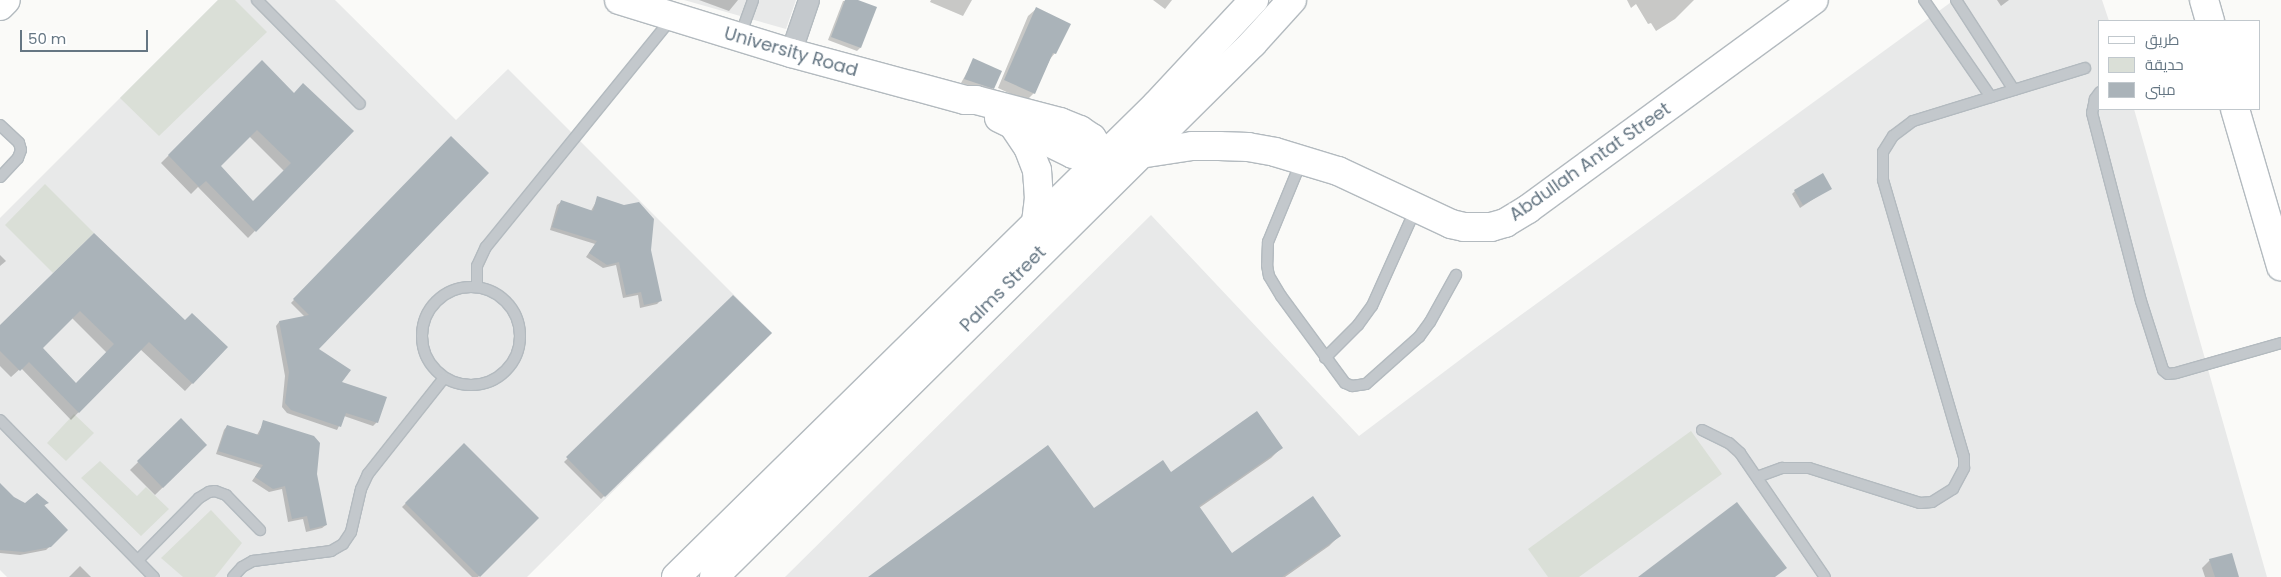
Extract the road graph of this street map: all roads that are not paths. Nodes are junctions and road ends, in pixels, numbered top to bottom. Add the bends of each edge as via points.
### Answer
1 (6, 0) edge
2 (257, 0) edge
3 (619, 0) edge
4 (753, 0) edge
5 (809, 0) edge
6 (1254, 0) edge
7 (1292, 0) edge
8 (1814, 0) edge
9 (1924, 0) edge
10 (1956, 0) edge
11 (2204, 0) edge
12 (0, 6) edge
13 (673, 17) junction
14 (2210, 20) edge
15 (740, 37) junction
16 (791, 53) junction
17 (2085, 68) dead end
18 (2014, 90) junction
19 (2098, 95) edge
20 (1991, 98) junction
21 (965, 100) junction
22 (360, 104) dead end
23 (1156, 105) junction
24 (2235, 110) edge
25 (1013, 124) junction
26 (0, 125) edge
27 (1072, 126) junction
28 (1140, 154) junction
29 (1302, 159) junction
30 (1107, 170) junction
31 (0, 177) edge
32 (1416, 208) junction
33 (1036, 222) junction
34 (2281, 266) edge
35 (1456, 275) dead end
36 (476, 287) junction
37 (2281, 342) edge
38 (1325, 358) junction
39 (444, 378) junction
40 (0, 420) edge
41 (1702, 430) dead end
42 (1757, 477) junction
43 (260, 530) dead end
44 (138, 560) junction
45 (154, 577) edge
46 (234, 577) edge
47 (676, 577) edge
48 (714, 577) edge
49 (1825, 577) edge

1 - 12 main road
2 - 22 lane
3 - 13 main road, University Road
4 - 15 lane
5 - 16 street
6 - 23 main road, Palms Street
7 - 28 main road
8 - 32 main road, Abdullah Antat Street via 1528,210 1505,223 1492,227 1464,227
9 - 20 lane
10 - 18 lane
11 - 14 main road
13 - 15 main road, University Road
13 - 36 lane via 486,247 477,266
15 - 16 main road, University Road
16 - 21 main road, University Road
17 - 18 lane
18 - 20 lane
19 - 37 lane via 2092,113 2141,301 2163,370 2168,374 2176,373
20 - 42 lane via 1905,125 1887,143 1882,162 1883,180 1964,457 1960,480 1943,497 1920,503 1809,468 1782,468
21 - 25 main road, University Road
21 - 27 main road, University Road via 1009,108
23 - 27 main road via 1116,125 1101,128
23 - 30 main road, Palms Street
24 - 34 main road
25 - 30 main road, University Road
25 - 33 main road via 1028,147 1037,170 1039,198
26 - 31 lane via 19,143 21,150 18,158
27 - 30 main road, University Road via 1092,138
28 - 29 main road, Abdullah Antat Street via 1192,146 1220,146 1248,147
28 - 30 main road, University Road
29 - 32 main road, Abdullah Antat Street via 1338,171
29 - 38 lane via 1268,242 1267,265 1277,291
30 - 33 main road, Palms Street
30 - 48 main road, Palms Street
32 - 38 lane via 1372,306
33 - 47 main road, Palms Street
35 - 38 lane via 1425,330 1366,384 1352,386 1345,383
36 - 39 lane via 465,287 444,295 424,320 424,353
36 - 39 lane via 497,294 513,310 520,330 518,352 506,371 487,383 465,386
39 - 46 lane via 364,481 351,532 343,544 331,551 253,561
40 - 44 lane
41 - 42 lane via 1729,443
42 - 49 lane
43 - 44 lane via 226,495 210,492 200,498
44 - 45 lane

